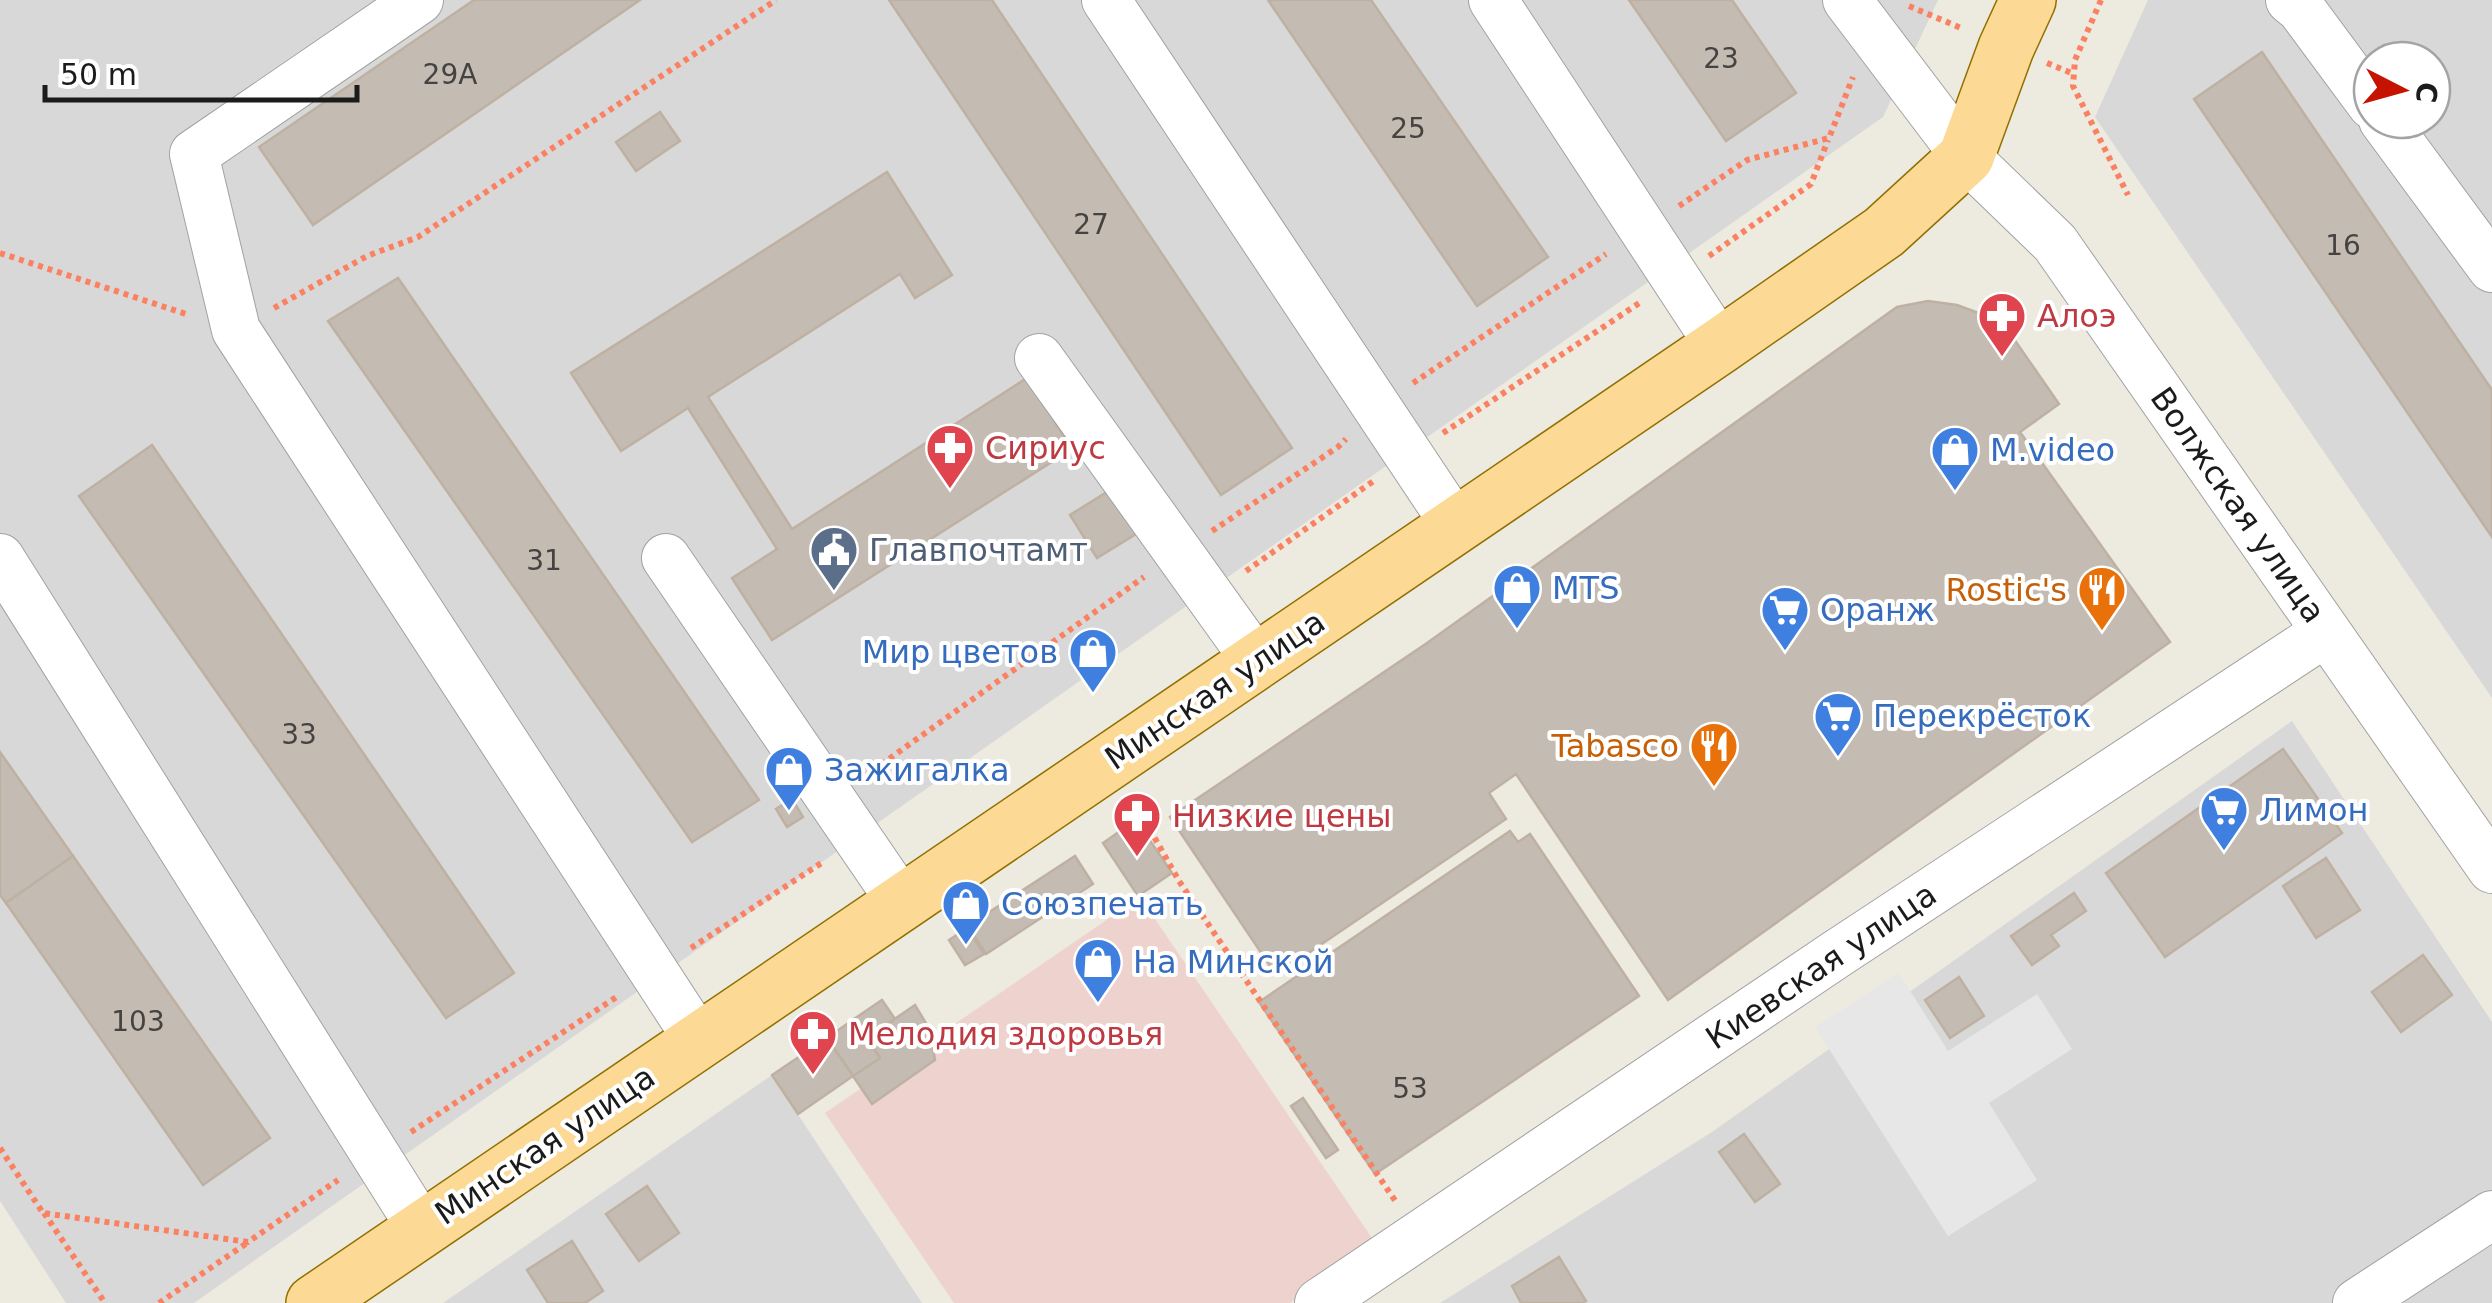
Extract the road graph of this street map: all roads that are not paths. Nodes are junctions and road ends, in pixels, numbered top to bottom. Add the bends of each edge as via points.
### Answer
1 (419, 0) edge
2 (1106, 0) edge
3 (1493, 0) edge
4 (1847, 0) edge
5 (2028, 0) edge
6 (2290, 0) edge
7 (2352, 78) edge
8 (2398, 140) edge
9 (1966, 157) junction
10 (2492, 268) edge
11 (1720, 346) junction
12 (1038, 358) dead end
13 (1456, 526) junction
14 (0, 558) edge
15 (666, 558) dead end
16 (2326, 632) junction
17 (1257, 662) junction
18 (2477, 815) edge
19 (2492, 869) edge
20 (902, 903) junction
21 (699, 1041) junction
22 (2492, 1216) edge
23 (422, 1229) junction
24 (1349, 1295) edge
25 (314, 1303) edge
26 (2357, 1303) edge

1 - 21 street via 194,154 236,330
2 - 13 street
3 - 11 street
4 - 9 street, Волжская улица
5 - 9 main road, Минская улица
6 - 7 street
8 - 10 street
9 - 11 main road, Минская улица via 1884,232
9 - 16 street, Волжская улица via 2055,243
11 - 13 main road, Минская улица
12 - 17 street
13 - 17 main road, Минская улица
14 - 23 street
15 - 20 street
16 - 18 street, Волжская улица
16 - 24 street, Киевская улица via 1419,1236
17 - 20 main road, Минская улица
18 - 19 street, Волжская улица
20 - 21 main road, Минская улица
21 - 23 main road, Минская улица
22 - 26 street
23 - 25 main road, Минская улица

